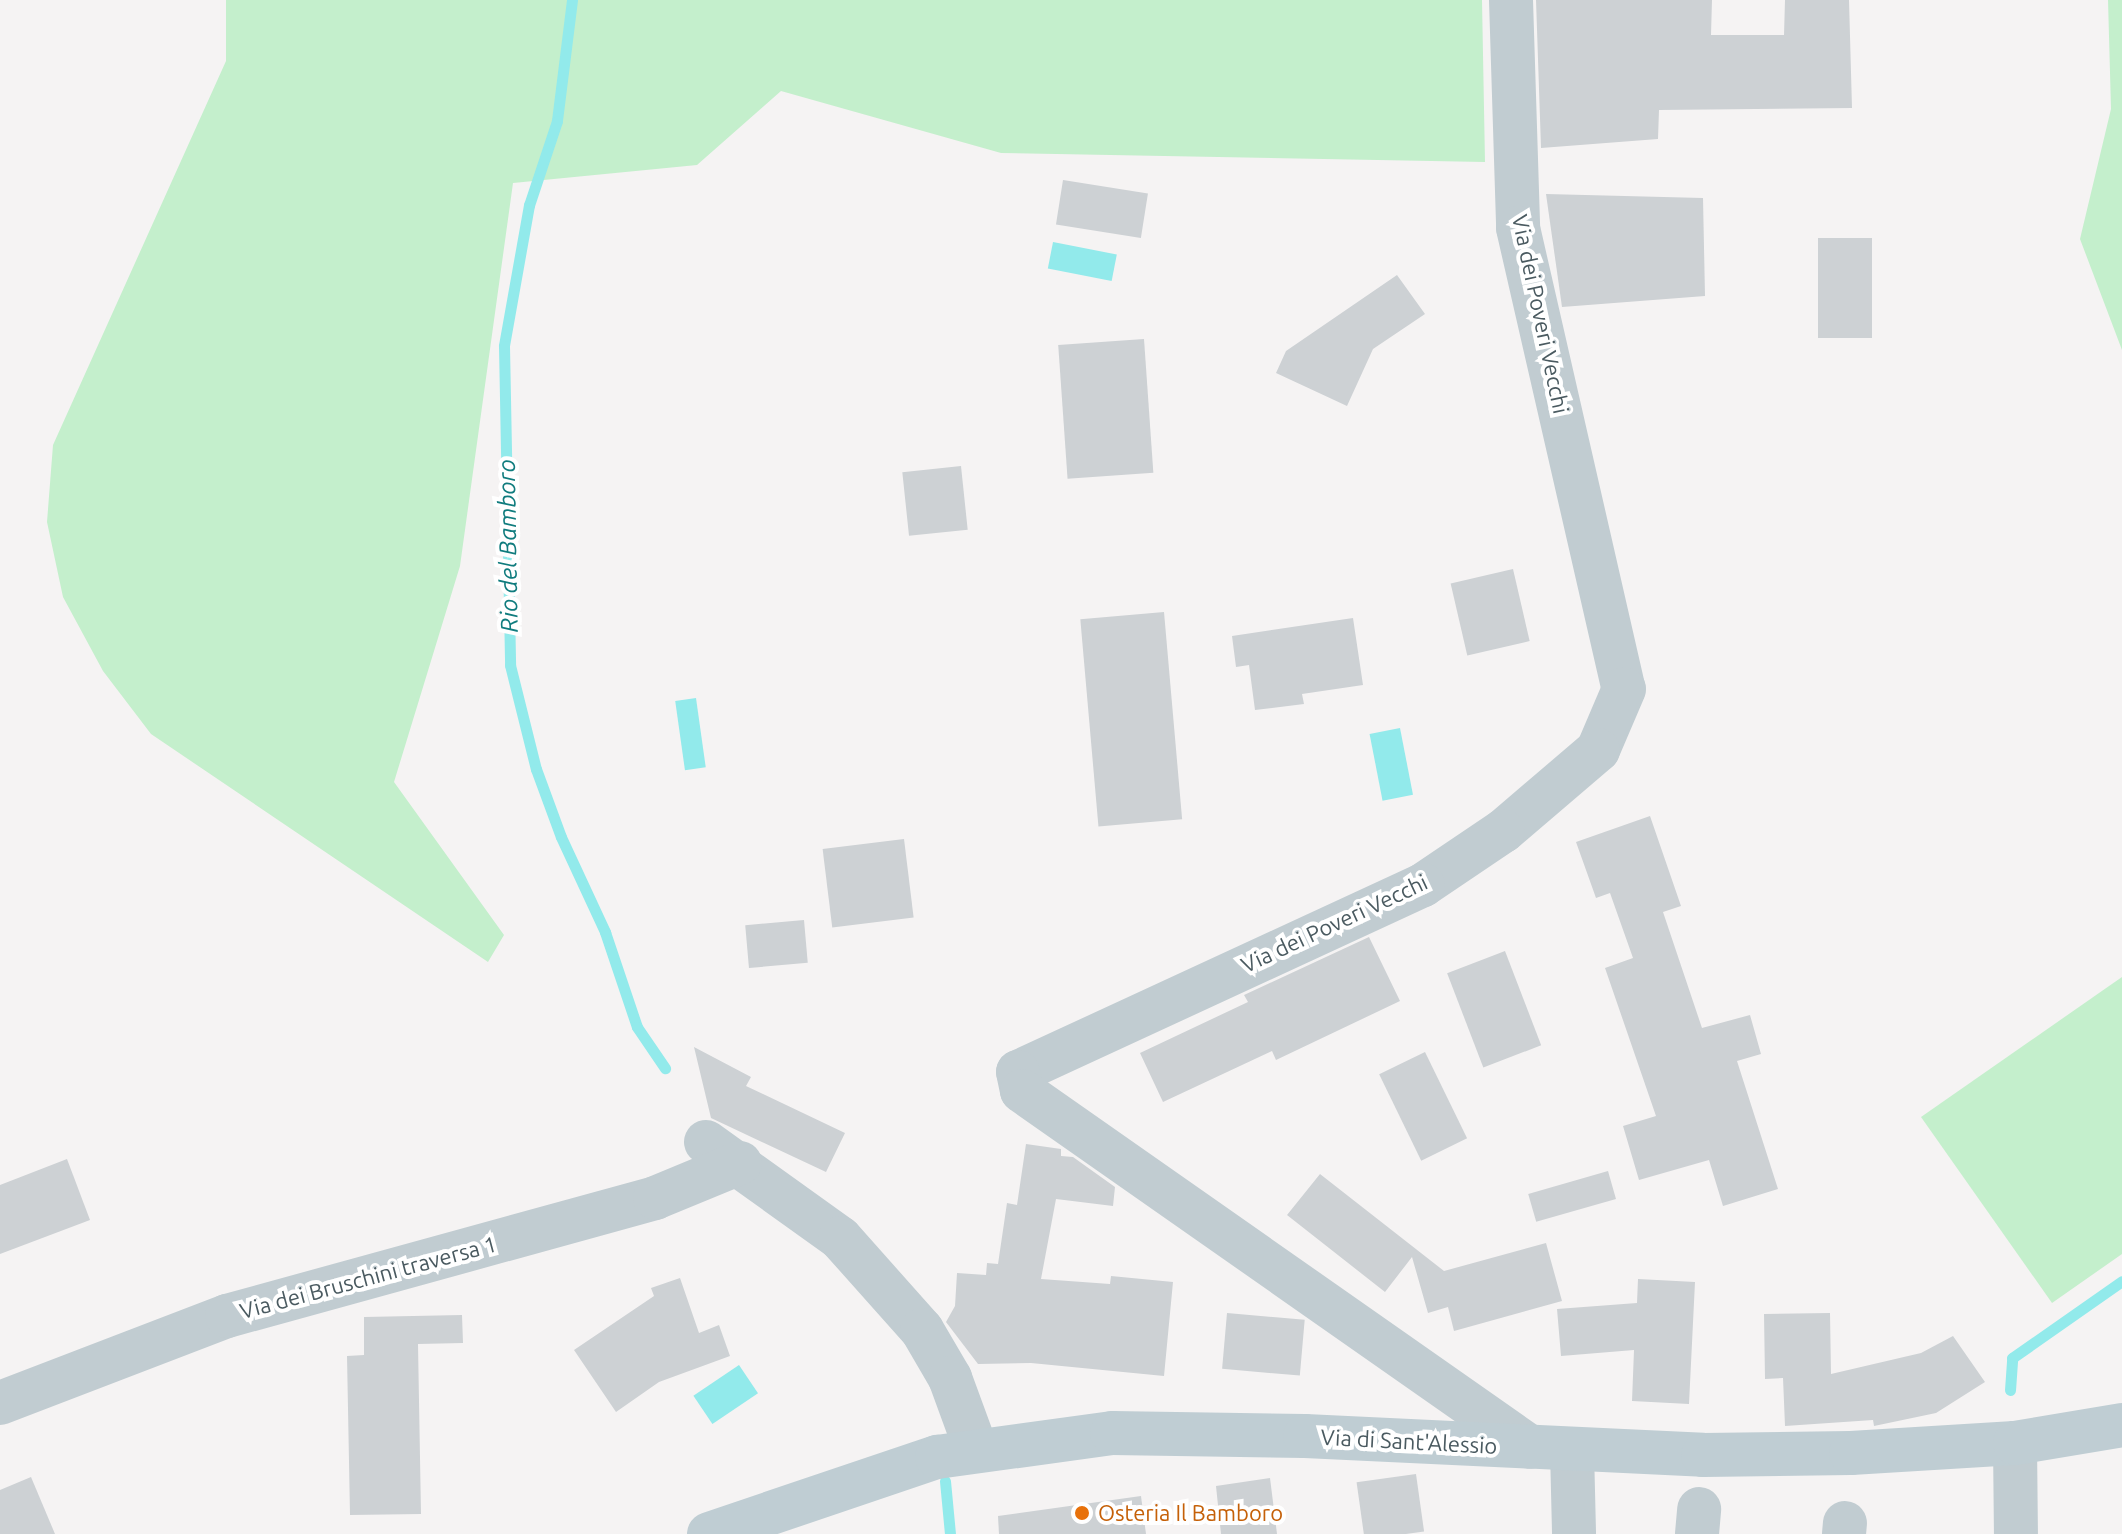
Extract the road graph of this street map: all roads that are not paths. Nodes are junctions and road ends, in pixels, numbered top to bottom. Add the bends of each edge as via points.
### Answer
1 (1511, 0) edge
2 (0, 1403) edge
3 (2122, 1425) edge
4 (2015, 1443) junction
5 (1551, 1448) junction
6 (976, 1449) junction
7 (709, 1534) edge
8 (1574, 1534) edge
9 (2016, 1534) edge

1 - 5 street, Via dei Poveri Vecchi via 1518,228 1624,689 1598,750 1503,831 1423,885 1018,1072 1022,1091
2 - 6 street, Via dei Bruschini traversa 1 via 227,1316 655,1198 723,1152 840,1238 922,1330 950,1378
3 - 4 street, Via di Sant'Alessio
4 - 5 street, Via di Sant'Alessio via 1851,1453
4 - 9 street
5 - 6 street, Via di Sant'Alessio via 1182,1432 1112,1433
5 - 8 street
6 - 7 street, Via di Sant'Alessio via 902,1468

